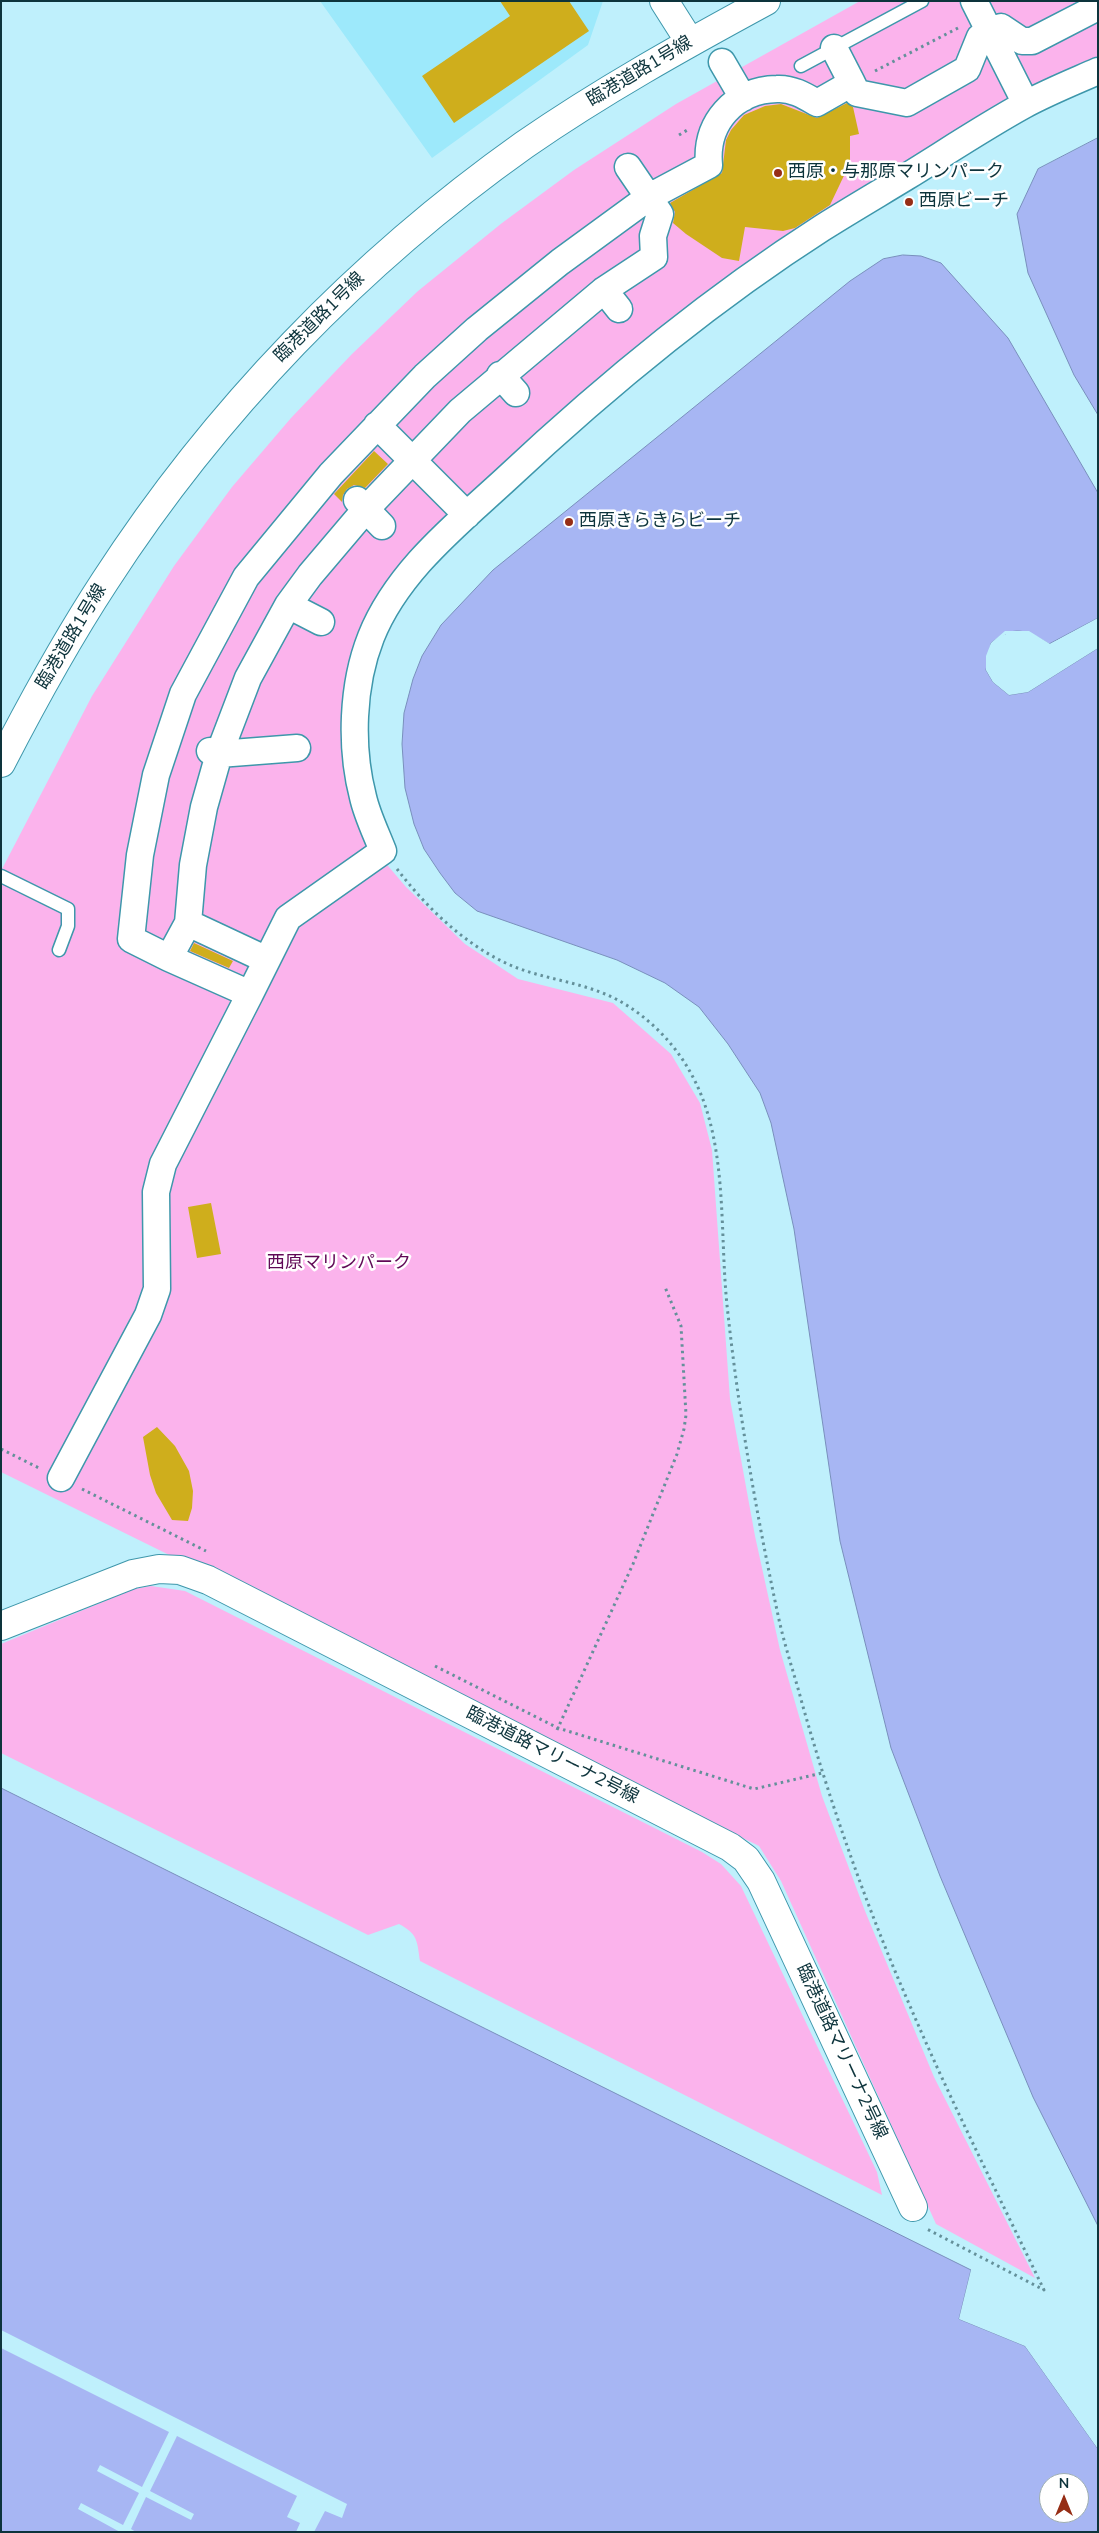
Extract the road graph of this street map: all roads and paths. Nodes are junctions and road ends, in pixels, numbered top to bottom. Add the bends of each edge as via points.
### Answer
1 (664, 1) edge
2 (766, 1) edge
3 (922, 1) edge
4 (1098, 7) edge
5 (982, 16) edge
6 (690, 42) junction
7 (834, 48) junction
8 (722, 62) dead end
9 (801, 66) dead end
10 (1098, 71) edge
11 (852, 83) junction
12 (743, 98) junction
13 (1026, 104) junction
14 (628, 167) dead end
15 (649, 197) junction
16 (376, 425) junction
17 (411, 459) junction
18 (467, 515) junction
19 (288, 605) junction
20 (321, 622) dead end
21 (298, 748) dead end
22 (214, 752) junction
23 (1, 763) edge
24 (383, 851) junction
25 (1, 876) edge
26 (188, 923) junction
27 (60, 950) dead end
28 (168, 958) junction
29 (267, 960) junction
30 (250, 994) junction
31 (665, 1287) dead end
32 (1, 1448) edge
33 (61, 1478) junction
34 (208, 1552) dead end
35 (1, 1626) edge
36 (426, 1662) dead end
37 (558, 1728) junction
38 (546, 1753) junction
39 (822, 1773) junction
40 (918, 2217) joint

1 - 6 street
2 - 6 street, 臨港道路1号線
3 - 7 lane
4 - 5 street via 1032,41 1022,41
5 - 11 path
5 - 11 street via 980,37 967,69 907,103 857,93
5 - 13 street
6 - 23 street, 臨港道路1号線 via 580,107 473,183 378,261 276,362 187,466 105,580
7 - 9 lane
7 - 11 street
8 - 12 street
10 - 13 street
11 - 12 street via 817,103 797,92 778,89
12 - 15 street via 718,120 711,134 709,165
13 - 18 street via 821,229 746,281 606,390
14 - 15 street
15 - 16 street via 491,317
15 - 17 street via 660,214 653,236 654,257 612,299 548,329 508,384 456,407
16 - 17 street
16 - 28 street via 288,523 246,577 183,694 156,775 140,855 131,939
17 - 18 street
17 - 19 street via 384,481 368,512 318,558
18 - 24 street via 410,574 387,604 370,639 360,678 355,720 357,763 363,799
19 - 20 street
19 - 22 street via 257,650
21 - 22 street
22 - 26 street via 193,864
24 - 29 street via 288,918
24 - 39 path via 429,906 465,938 509,965 604,994 637,1013 663,1035 687,1066 703,1096 714,1132 727,1303 757,1510 779,1620
25 - 27 lane via 68,909 68,926
26 - 28 street
26 - 29 street
28 - 30 street
29 - 30 street
30 - 33 street via 163,1164 156,1192 157,1289 148,1315
31 - 37 path via 681,1326 684,1429 633,1564
32 - 33 path
33 - 34 path
35 - 38 street, 臨港道路マリーナ2号線 via 133,1574 159,1569 180,1570 208,1580
36 - 37 path
37 - 38 path
37 - 39 path via 754,1789
38 - 40 street, 臨港道路マリーナ2号線 via 730,1847 746,1859 761,1881
39 - 40 path via 859,1879 909,2005 1044,2290

